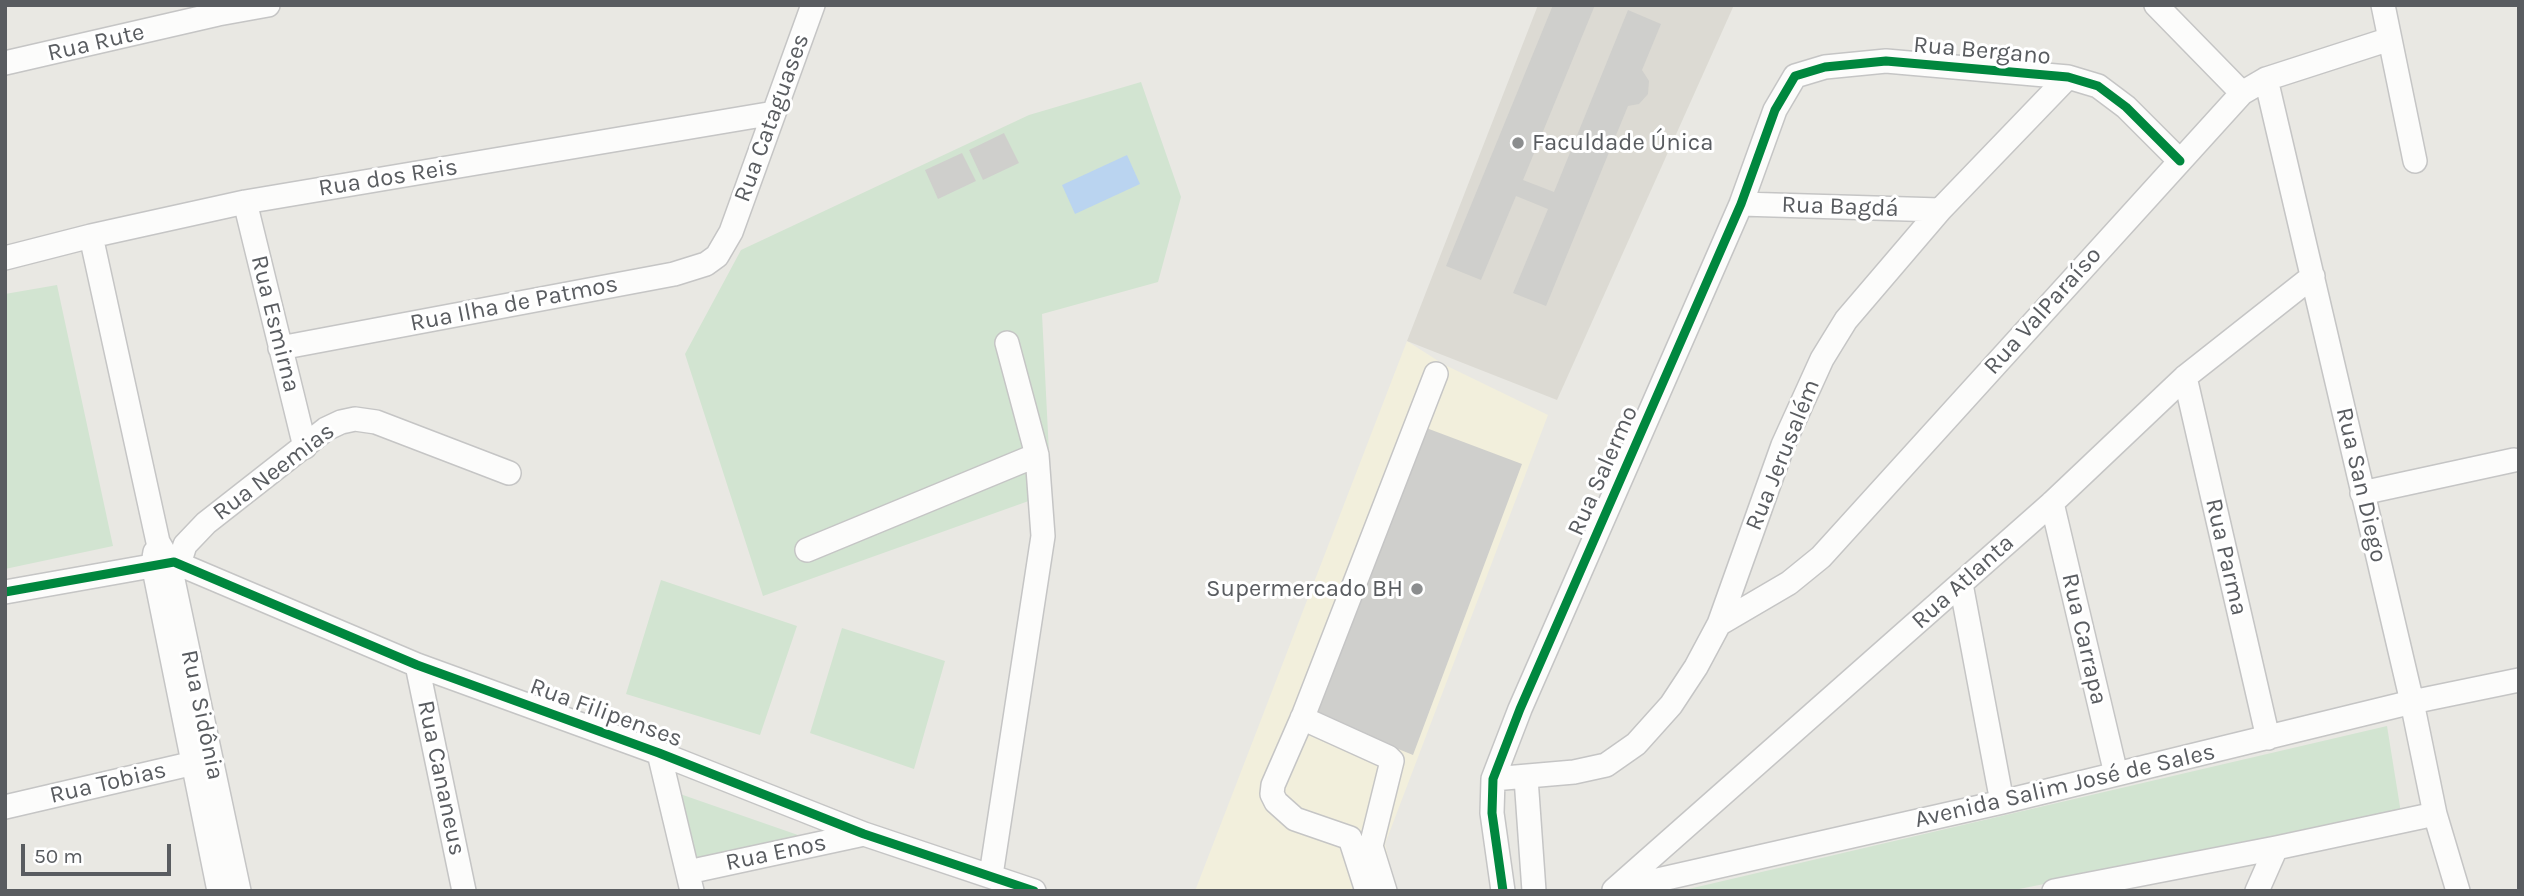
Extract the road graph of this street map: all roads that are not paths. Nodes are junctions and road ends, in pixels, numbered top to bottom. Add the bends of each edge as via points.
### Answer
1 (268, 5) edge
2 (814, 5) edge
3 (2156, 5) edge
4 (2383, 5) edge
5 (2390, 40) junction
6 (5, 63) edge
7 (1795, 76) joint
8 (2068, 78) junction
9 (2266, 79) junction
10 (2242, 93) junction
11 (774, 113) junction
12 (2180, 161) junction
13 (2415, 161) dead end
14 (245, 202) junction
15 (1741, 204) junction
16 (1940, 210) junction
17 (731, 232) joint
18 (91, 236) junction
19 (5, 258) edge
20 (2314, 276) junction
21 (1007, 343) dead end
22 (280, 348) junction
23 (1436, 374) dead end
24 (2185, 377) junction
25 (305, 447) junction
26 (1037, 455) junction
27 (2514, 460) dead end
28 (509, 473) dead end
29 (2362, 493) junction
30 (2052, 503) junction
31 (807, 550) dead end
32 (165, 558) junction
33 (1961, 584) junction
34 (5, 592) edge
35 (1719, 624) junction
36 (417, 664) junction
37 (2519, 680) edge
38 (2412, 702) junction
39 (1302, 718) junction
40 (2267, 737) junction
41 (660, 753) junction
42 (201, 761) junction
43 (2116, 774) junction
44 (1526, 778) junction
45 (1493, 779) junction
46 (2002, 802) junction
47 (5, 807) edge
48 (2435, 814) junction
49 (864, 834) junction
50 (2276, 848) junction
51 (991, 875) junction
52 (690, 881) edge
53 (1658, 886) edge
54 (1613, 890) edge
55 (219, 891) edge
56 (239, 891) edge
57 (464, 891) edge
58 (1034, 891) edge
59 (1367, 891) edge
60 (1385, 891) edge
61 (1503, 891) edge
62 (1534, 891) edge
63 (2054, 891) edge
64 (2258, 891) edge
65 (2458, 891) edge

1 - 6 street, Rua Rute
2 - 11 street, Rua Cataguases
3 - 10 street
4 - 5 street
5 - 9 street, Rua ValParaíso
5 - 13 street
7 - 8 street, Rua Bergano via 1825,67 1886,61
7 - 15 street, Rua Salermo via 1775,110
8 - 12 street, Rua Bergano via 2098,86
8 - 16 street, Rua Jerusalém
9 - 10 street, Rua ValParaíso
9 - 20 street, Rua San Diego
10 - 12 street, Rua ValParaíso
11 - 14 street, Rua dos Reis
11 - 17 street, Rua Cataguases
12 - 35 street, Rua ValParaíso via 1821,557 1788,583
14 - 18 street, Rua dos Reis
14 - 22 street, Rua Esmirna
15 - 16 street, Rua Bagdá
15 - 45 street, Rua Salermo
16 - 35 street, Rua Jerusalém via 1846,320 1822,359 1783,446
17 - 22 street, Rua Ilha de Patmos via 706,264 674,274
18 - 19 street, Rua dos Reis
18 - 32 street, Rua Sidônia
20 - 24 street, Rua Atlanta
20 - 29 street, Rua San Diego
21 - 26 street
22 - 25 street, Rua Esmirna
23 - 39 street
24 - 30 street, Rua Atlanta
24 - 40 street, Rua Parma
25 - 28 street, Rua Neemias via 326,429 355,419 376,422
25 - 32 street, Rua Neemias
26 - 31 street
26 - 51 street via 1043,536
27 - 29 street
29 - 38 street, Rua San Diego
30 - 33 street, Rua Atlanta
30 - 43 street, Rua Carrapa
32 - 34 street
32 - 36 street, Rua Filipenses
32 - 42 street, Rua Sidônia
33 - 46 street
33 - 54 street, Rua Atlanta
35 - 44 street, Rua Jerusalém via 1671,705 1636,744 1606,765
36 - 41 street, Rua Filipenses
36 - 57 street, Rua Cananeus
37 - 38 street, Avenida Salim José de Sales
38 - 40 street, Avenida Salim José de Sales
38 - 48 street, Rua San Diego
39 - 59 street via 1272,794 1295,819 1349,837
39 - 60 street via 1392,761 1371,846
40 - 43 street, Avenida Salim José de Sales
41 - 49 street, Rua Filipenses
41 - 52 street
42 - 47 street, Rua Tobias
42 - 55 street, Rua Sidônia
42 - 56 street, Rua Sidônia
43 - 46 street, Avenida Salim José de Sales
44 - 45 street, Rua Jerusalém
44 - 62 street
45 - 61 street, Rua Salermo via 1492,813
46 - 53 street, Avenida Salim José de Sales
48 - 50 street
48 - 65 street, Rua San Diego
49 - 51 street, Rua Filipenses
49 - 52 street, Rua Enos
50 - 63 street
50 - 64 street
51 - 58 street, Rua Filipenses
53 - 54 street, Avenida Salim José de Sales

